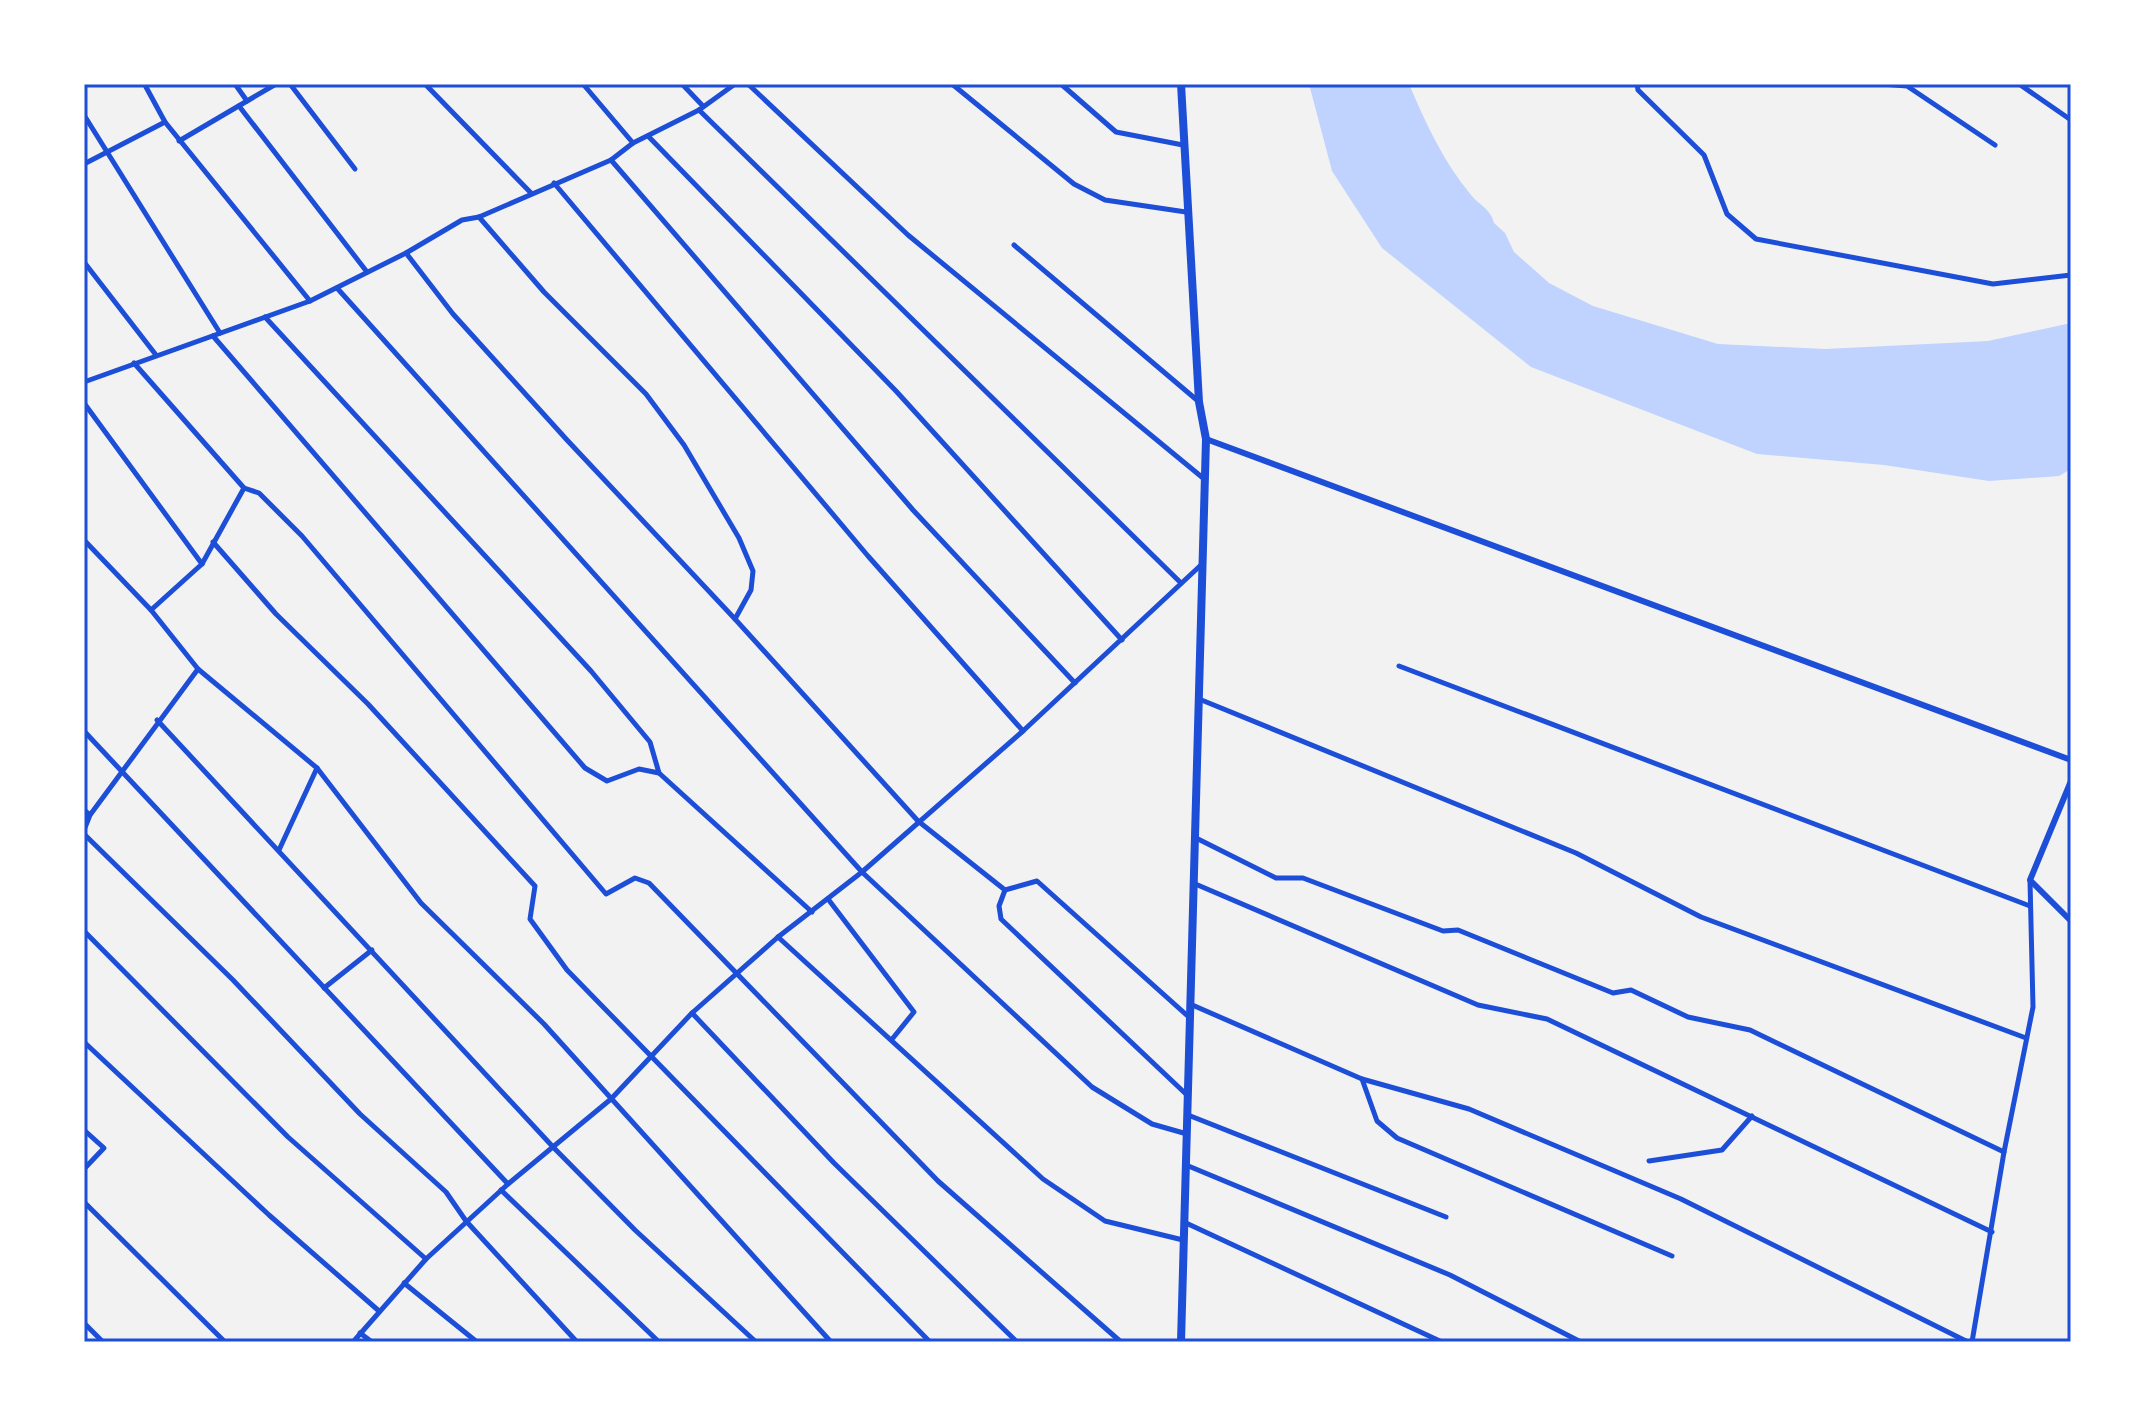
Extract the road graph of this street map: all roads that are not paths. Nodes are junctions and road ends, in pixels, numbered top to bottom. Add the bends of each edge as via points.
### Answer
1 (235, 84) edge
2 (276, 84) edge
3 (290, 84) edge
4 (425, 84) edge
5 (583, 84) edge
6 (682, 84) edge
7 (735, 84) edge
8 (748, 84) edge
9 (952, 84) edge
10 (1061, 84) edge
11 (1181, 84) edge
12 (1637, 84) edge
13 (1882, 84) edge
14 (2019, 84) edge
15 (146, 87) dead end
16 (247, 101) junction
17 (239, 106) junction
18 (701, 107) junction
19 (84, 115) edge
20 (2071, 120) edge
21 (165, 122) junction
22 (648, 136) junction
23 (179, 141) junction
24 (633, 143) junction
25 (1183, 145) junction
26 (1995, 145) dead end
27 (106, 154) junction
28 (611, 160) junction
29 (84, 164) edge
30 (355, 169) dead end
31 (554, 183) junction
32 (531, 193) junction
33 (1186, 212) junction
34 (479, 217) junction
35 (1014, 245) dead end
36 (406, 253) junction
37 (84, 262) edge
38 (367, 272) junction
39 (2071, 275) edge
40 (337, 288) junction
41 (310, 301) junction
42 (265, 317) junction
43 (220, 333) junction
44 (213, 336) junction
45 (156, 355) junction
46 (134, 363) junction
47 (84, 382) edge
48 (1199, 402) junction
49 (84, 403) edge
50 (1206, 439) junction
51 (1203, 478) junction
52 (244, 488) junction
53 (84, 540) edge
54 (213, 542) junction
55 (202, 564) junction
56 (1201, 565) junction
57 (1181, 583) junction
58 (151, 610) junction
59 (735, 619) junction
60 (1122, 640) junction
61 (1399, 666) dead end
62 (198, 669) junction
63 (1075, 683) junction
64 (1198, 699) junction
65 (157, 720) junction
66 (84, 731) edge
67 (1023, 731) junction
68 (2071, 760) edge
69 (317, 768) junction
70 (122, 772) junction
71 (659, 773) junction
72 (2071, 781) edge
73 (84, 810) edge
74 (90, 815) junction
75 (918, 821) junction
76 (84, 832) edge
77 (1194, 837) junction
78 (279, 850) junction
79 (862, 872) junction
80 (2030, 880) junction
81 (1193, 883) junction
82 (1005, 890) junction
83 (828, 899) junction
84 (2030, 906) junction
85 (812, 912) junction
86 (2071, 921) edge
87 (84, 931) edge
88 (778, 937) junction
89 (372, 950) junction
90 (737, 972) junction
91 (324, 988) junction
92 (1190, 1004) junction
93 (692, 1013) junction
94 (1190, 1018) junction
95 (893, 1038) junction
96 (2026, 1038) junction
97 (84, 1042) edge
98 (649, 1058) junction
99 (1362, 1079) junction
100 (1188, 1095) junction
101 (611, 1099) junction
102 (1187, 1115) junction
103 (1752, 1116) junction
104 (84, 1130) edge
105 (1187, 1134) junction
106 (554, 1148) junction
107 (2004, 1152) junction
108 (1649, 1161) dead end
109 (1186, 1165) junction
110 (84, 1169) edge
111 (508, 1184) junction
112 (501, 1190) junction
113 (84, 1202) edge
114 (1446, 1217) dead end
115 (466, 1221) junction
116 (1184, 1222) junction
117 (1992, 1232) junction
118 (1183, 1240) junction
119 (1672, 1256) dead end
120 (426, 1259) junction
121 (404, 1283) junction
122 (379, 1311) junction
123 (84, 1323) edge
124 (360, 1333) junction
125 (1181, 1340) edge
126 (103, 1342) edge
127 (225, 1342) edge
128 (353, 1342) edge
129 (372, 1342) edge
130 (477, 1342) edge
131 (577, 1342) edge
132 (659, 1342) edge
133 (756, 1342) edge
134 (831, 1342) edge
135 (930, 1342) edge
136 (1017, 1342) edge
137 (1121, 1342) edge
138 (1192, 1342) edge
139 (1442, 1342) edge
140 (1581, 1342) edge
141 (1970, 1342) edge

1 - 16 street
2 - 16 street
3 - 30 street
4 - 32 street
5 - 24 street
6 - 18 street
7 - 18 street
8 - 51 street via 908,235
9 - 33 street via 1074,184 1105,200
10 - 25 street via 1116,132
11 - 25 highway
12 - 39 street via 1704,155 1727,214 1756,239 1993,284
13 - 26 street via 1907,86
14 - 20 street
15 - 21 street
16 - 17 street
17 - 23 street
17 - 38 street
18 - 22 street
18 - 57 street
19 - 27 street
21 - 23 street
21 - 27 street
22 - 24 street
22 - 60 street via 896,391
23 - 41 street
24 - 28 street
25 - 33 highway
27 - 29 street
27 - 43 street
28 - 31 street
28 - 63 street via 913,510
31 - 32 street
31 - 67 street
32 - 34 street
33 - 48 highway
34 - 36 street via 462,220
34 - 59 street via 544,292 646,394 684,445 753,571 751,590
35 - 48 street
36 - 38 street
36 - 59 street via 556,429
37 - 45 street
38 - 40 street
40 - 41 street
40 - 79 street
41 - 42 street
42 - 43 street
42 - 71 street via 591,671 650,742
43 - 44 street
44 - 45 street
44 - 71 street via 585,768 607,781 639,769
45 - 46 street
46 - 47 street
46 - 52 street
48 - 50 highway
49 - 55 street
50 - 51 highway
50 - 68 street
51 - 56 highway
52 - 54 street
52 - 90 street via 259,493 302,536 606,894 635,878 649,883
53 - 58 street
54 - 55 street
54 - 98 street via 535,886 530,919 567,970
55 - 58 street
56 - 57 street
56 - 64 highway
57 - 60 street
58 - 62 street
59 - 75 street
60 - 63 street
61 - 84 street
62 - 65 street
62 - 69 street
63 - 67 street
64 - 77 highway
64 - 96 street via 1576,853 1701,917
65 - 70 street
65 - 78 street
66 - 70 street
67 - 75 street
69 - 78 street
69 - 101 street via 421,903 544,1024
70 - 74 street
70 - 91 street
71 - 85 street
72 - 80 street
73 - 74 street
74 - 76 street
75 - 79 street
75 - 82 street
76 - 115 street via 360,1114 446,1192
77 - 81 highway
77 - 107 street via 1276,878 1303,878 1443,931 1458,930 1613,993 1631,990 1688,1017 1750,1030
78 - 89 street
79 - 83 street
79 - 105 street via 1092,1087 1152,1124
80 - 84 street
80 - 86 street
81 - 92 highway
81 - 103 street via 1478,1005 1547,1019
82 - 94 street via 1037,881
82 - 100 street via 1001,919
83 - 85 street
83 - 95 street via 914,1012
84 - 96 street via 2033,1007
85 - 88 street
87 - 120 street via 288,1137
88 - 90 street
88 - 95 street
89 - 91 street
89 - 106 street
90 - 93 street
90 - 137 street via 938,1181
91 - 111 street
92 - 94 highway
92 - 99 street
93 - 98 street
93 - 136 street via 867,1196
94 - 100 highway
95 - 118 street via 1043,1179 1105,1221
96 - 107 street
97 - 122 street
98 - 101 street
98 - 135 street
99 - 119 street via 1377,1121 1397,1138
99 - 141 street via 1469,1109 1681,1199
100 - 102 highway
101 - 106 street
101 - 134 street
102 - 105 highway
102 - 114 street
103 - 108 street via 1722,1150
103 - 117 street
104 - 110 street via 104,1148
105 - 109 highway
106 - 111 street
106 - 133 street
107 - 117 street
109 - 116 highway
109 - 140 street via 1450,1275
111 - 112 street
112 - 115 street
112 - 132 street
113 - 127 street
115 - 120 street
115 - 131 street
116 - 118 highway
116 - 139 street
117 - 141 street
118 - 125 highway
120 - 121 street
121 - 122 street
121 - 130 street
122 - 124 street
123 - 126 street
124 - 128 street
124 - 129 street
125 - 138 street

